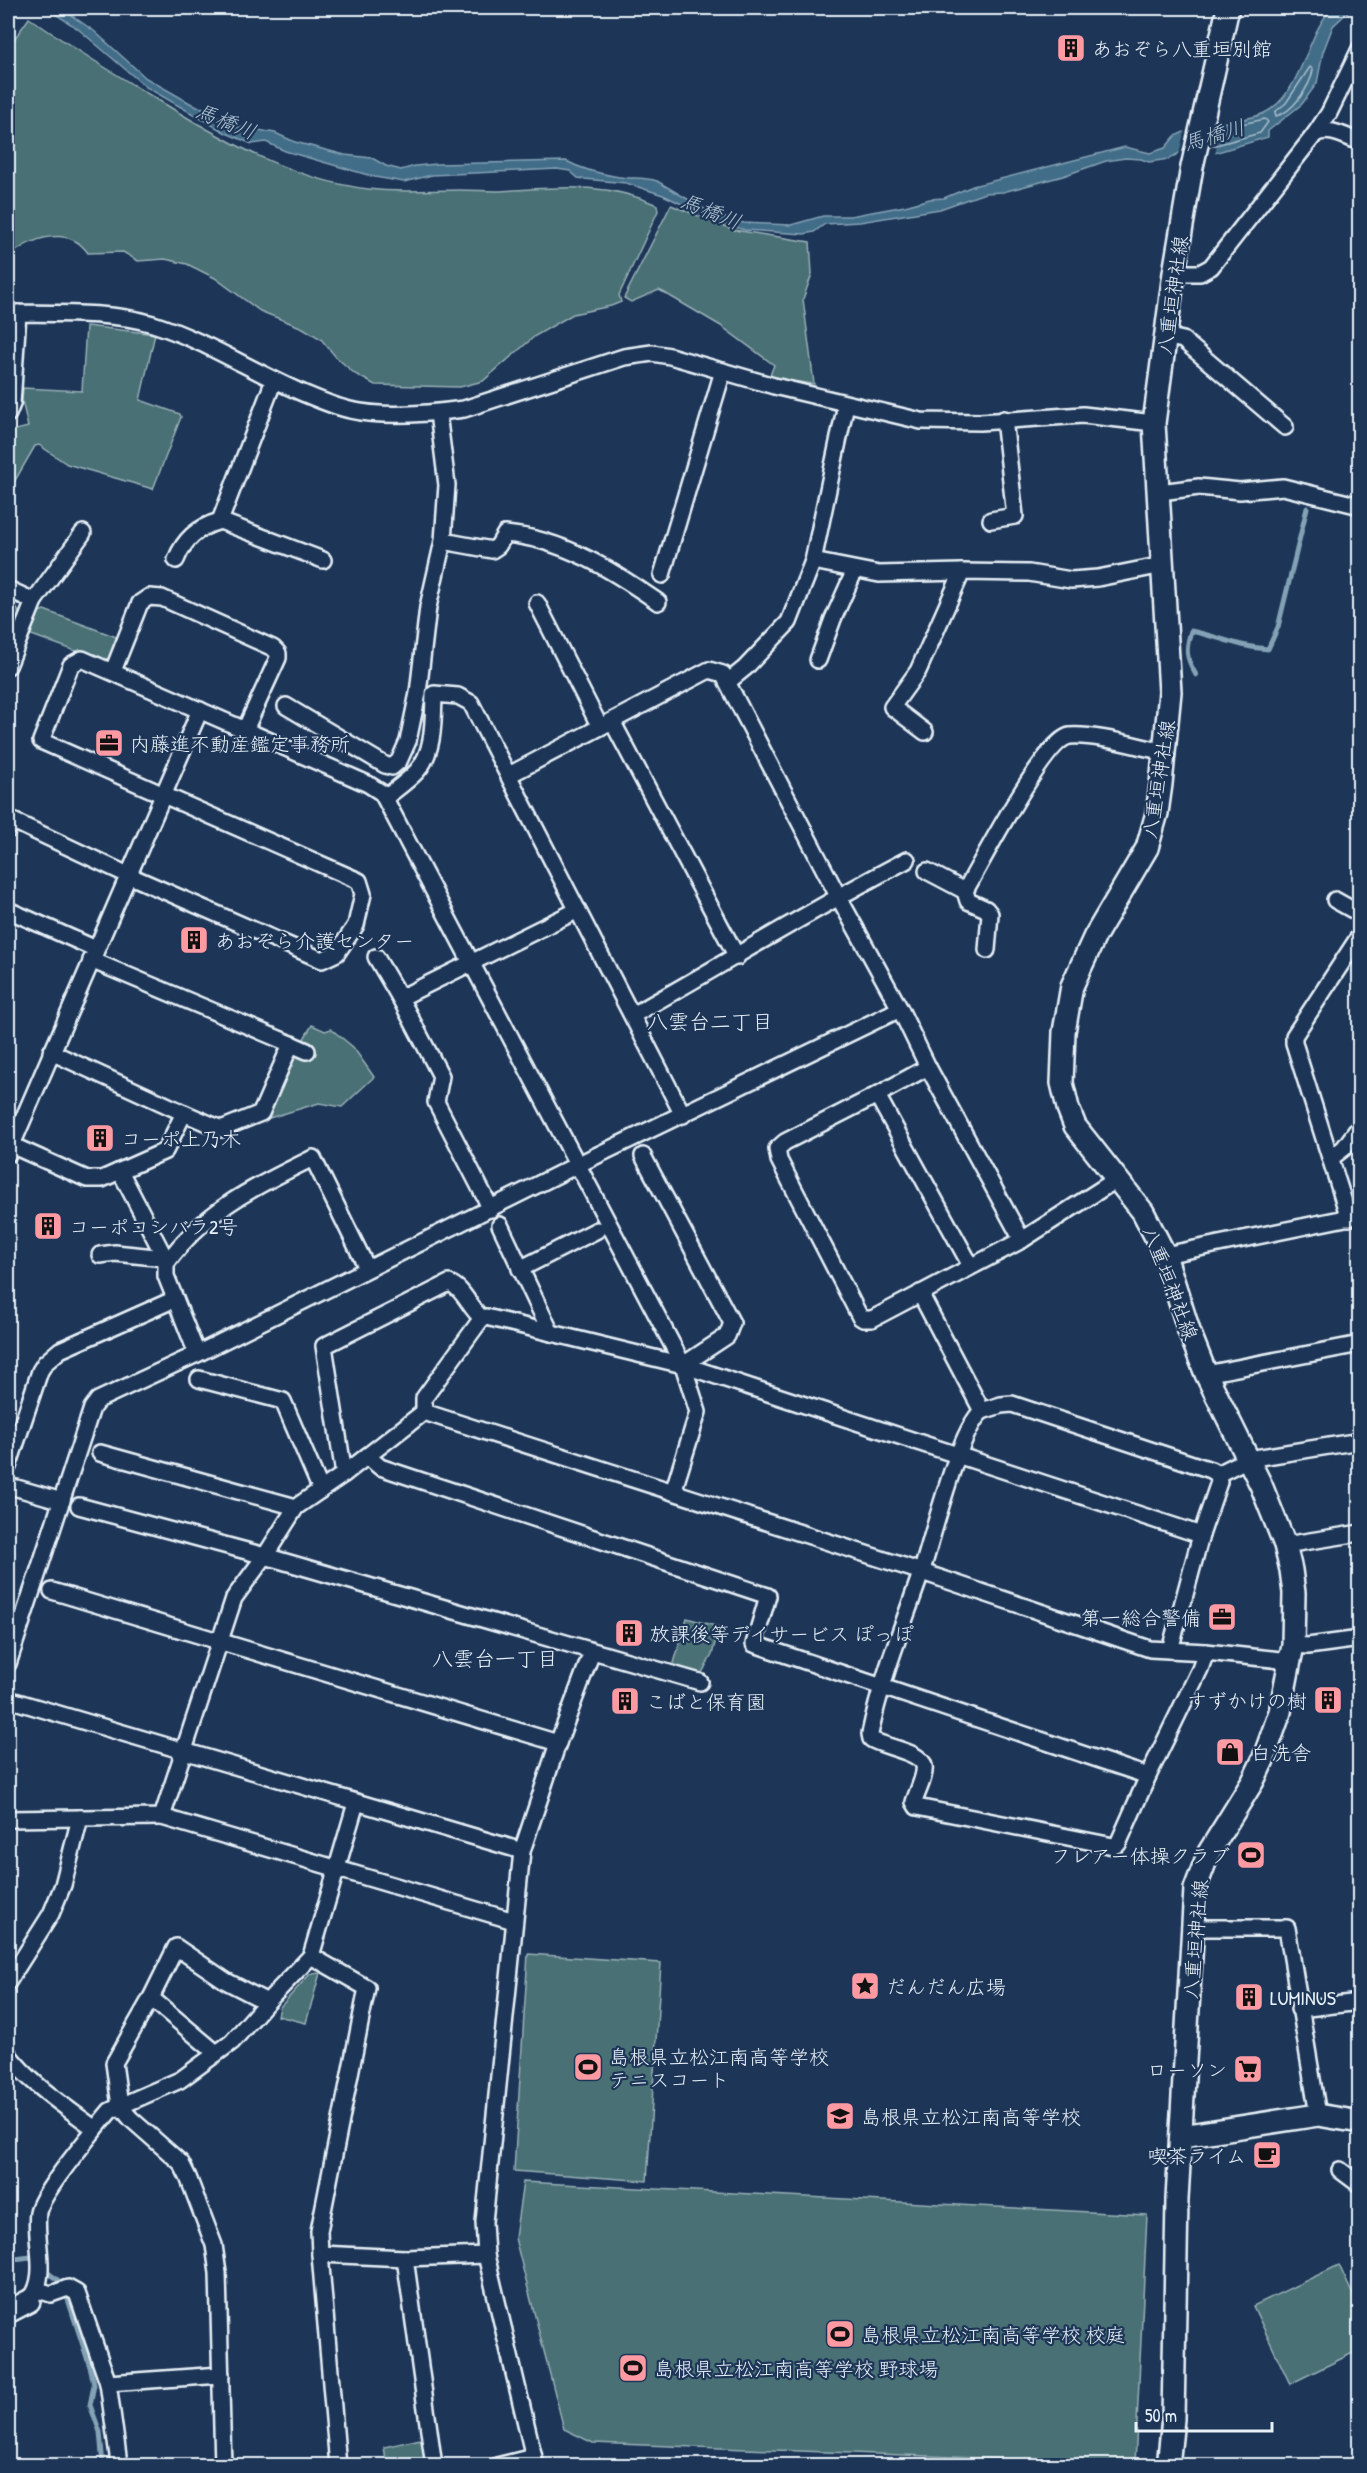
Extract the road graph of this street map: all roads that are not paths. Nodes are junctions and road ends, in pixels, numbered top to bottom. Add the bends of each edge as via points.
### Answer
1 (1228, 8) edge
2 (1359, 49) edge
3 (1315, 134) junction
4 (1359, 142) edge
5 (1174, 273) junction
6 (13, 313) edge
7 (1166, 336) junction
8 (723, 371) junction
9 (274, 380) junction
10 (846, 404) junction
11 (438, 412) junction
12 (8, 414) edge
13 (1004, 419) junction
14 (1155, 423) junction
15 (1285, 427) dead end
16 (1160, 492) junction
17 (1359, 506) edge
18 (992, 520) dead end
19 (220, 521) junction
20 (83, 533) dead end
21 (443, 541) junction
22 (176, 560) dead end
23 (323, 560) dead end
24 (813, 561) junction
25 (1163, 565) junction
26 (855, 570) junction
27 (962, 572) junction
28 (662, 575) dead end
29 (8, 590) edge
30 (34, 601) junction
31 (658, 602) dead end
32 (537, 603) dead end
33 (818, 660) dead end
34 (8, 664) edge
35 (113, 671) junction
36 (729, 681) junction
37 (418, 693) junction
38 (434, 694) junction
39 (286, 706) dead end
40 (200, 710) junction
41 (606, 724) junction
42 (245, 730) junction
43 (925, 732) dead end
44 (1165, 752) junction
45 (509, 776) junction
46 (163, 795) junction
47 (385, 798) junction
48 (8, 830) edge
49 (907, 860) dead end
50 (927, 871) dead end
51 (128, 875) junction
52 (965, 891) junction
53 (838, 896) junction
54 (1335, 900) dead end
55 (8, 910) edge
56 (579, 910) junction
57 (1359, 914) edge
58 (1359, 935) edge
59 (987, 950) dead end
60 (94, 954) junction
61 (376, 957) dead end
62 (737, 957) junction
63 (471, 964) junction
64 (400, 998) junction
65 (900, 1009) junction
66 (633, 1015) junction
67 (291, 1044) junction
68 (307, 1051) dead end
69 (51, 1052) junction
70 (928, 1067) junction
71 (877, 1095) junction
72 (184, 1113) junction
73 (683, 1115) junction
74 (1359, 1126) edge
75 (9, 1150) edge
76 (643, 1156) dead end
77 (1331, 1158) junction
78 (577, 1165) junction
79 (120, 1171) junction
80 (1117, 1179) junction
81 (491, 1209) junction
82 (1354, 1216) edge
83 (500, 1225) dead end
84 (597, 1230) dead end
85 (1022, 1240) junction
86 (100, 1255) dead end
87 (1165, 1255) junction
88 (166, 1261) junction
89 (971, 1266) junction
90 (367, 1268) junction
91 (520, 1269) junction
92 (920, 1293) junction
93 (175, 1299) junction
94 (482, 1318) junction
95 (551, 1333) junction
96 (1359, 1344) edge
97 (197, 1354) junction
98 (683, 1365) junction
99 (1206, 1374) junction
100 (198, 1379) dead end
101 (982, 1411) junction
102 (424, 1412) junction
103 (1359, 1442) edge
104 (100, 1453) dead end
105 (367, 1456) junction
106 (958, 1456) junction
107 (1248, 1459) junction
108 (8, 1467) edge
109 (344, 1474) junction
110 (1218, 1474) junction
111 (17, 1488) dead end
112 (321, 1490) junction
113 (673, 1492) junction
114 (62, 1501) junction
115 (79, 1506) dead end
116 (296, 1507) junction
117 (1359, 1533) edge
118 (1201, 1535) junction
119 (1285, 1545) junction
120 (265, 1556) junction
121 (922, 1572) junction
122 (52, 1590) dead end
123 (219, 1640) junction
124 (1359, 1640) edge
125 (1170, 1650) junction
126 (592, 1652) junction
127 (1206, 1652) junction
128 (1292, 1653) junction
129 (8, 1664) edge
130 (700, 1682) dead end
131 (881, 1687) junction
132 (8, 1699) edge
133 (558, 1743) junction
134 (182, 1752) junction
135 (1148, 1776) junction
136 (356, 1803) junction
137 (162, 1817) junction
138 (80, 1818) junction
139 (8, 1819) edge
140 (522, 1851) junction
141 (338, 1869) junction
142 (514, 1921) junction
143 (1192, 1928) junction
144 (311, 1956) junction
145 (8, 1982) edge
146 (150, 2000) junction
147 (267, 2002) junction
148 (1359, 2002) edge
149 (1299, 2009) junction
150 (215, 2052) junction
151 (8, 2054) edge
152 (120, 2106) junction
153 (1318, 2115) junction
154 (1359, 2122) edge
155 (95, 2129) junction
156 (1182, 2136) junction
157 (1340, 2170) dead end
158 (1359, 2185) edge
159 (320, 2254) junction
160 (486, 2255) junction
161 (405, 2258) junction
162 (33, 2296) junction
163 (8, 2312) edge
164 (220, 2375) junction
165 (108, 2383) junction
166 (535, 2461) edge
167 (119, 2463) dead end
168 (223, 2466) edge
169 (338, 2466) edge
170 (434, 2466) edge
171 (498, 2466) edge
172 (1168, 2466) edge

1 - 5 main road, 八重垣神社線 via 1192,167
2 - 3 street
3 - 4 street via 1330,131
3 - 5 street via 1211,267 1200,273
5 - 7 main road, 八重垣神社線
6 - 9 street via 151,323
6 - 12 street via 12,404
7 - 14 main road, 八重垣神社線
7 - 15 street via 1183,339
8 - 10 street
8 - 11 street via 670,356 636,355 464,409
8 - 28 street
9 - 11 street via 350,410
9 - 19 street
10 - 13 street via 921,421
10 - 24 street
11 - 21 street via 447,485
13 - 14 street via 1083,416
13 - 18 street via 1015,516
14 - 16 main road, 八重垣神社線
16 - 17 street via 1199,487 1240,491 1283,487
16 - 25 main road, 八重垣神社線
19 - 22 street via 194,532
19 - 23 street
20 - 30 street
21 - 31 street via 492,550 505,534 547,542 609,568
21 - 37 street via 428,607
24 - 26 street
24 - 36 street via 789,622
25 - 27 street via 1071,580 1029,573
25 - 44 main road, 八重垣神社線 via 1170,692
26 - 27 street via 879,574
26 - 33 street
27 - 43 street via 918,671 892,707
29 - 30 street
30 - 34 street
32 - 41 street
35 - 40 street
35 - 42 street via 140,603 149,597 162,598 278,653
35 - 46 street via 82,659 71,665 42,741
36 - 41 street via 723,674 709,670
36 - 53 street
37 - 38 street
37 - 39 street via 406,748 392,767
38 - 45 street via 459,696 471,703
38 - 47 street via 432,735 423,763
40 - 42 street
40 - 46 street
41 - 45 street
41 - 62 street
42 - 47 street via 376,788
44 - 52 street via 1086,737 1067,736 1060,740 1030,778
44 - 80 main road, 八重垣神社線 via 1157,813 1147,848 1077,972 1064,1032 1062,1083 1068,1108 1081,1136
45 - 56 street
46 - 51 street
46 - 51 street via 359,881 363,894 356,925 337,953 322,960
47 - 63 street
48 - 51 street via 11,820
49 - 53 street
50 - 52 street
51 - 60 street
52 - 59 street via 968,901 990,914
53 - 62 street
53 - 65 street
54 - 57 street
55 - 60 street
56 - 63 street
56 - 66 street
58 - 77 street via 1294,1036
60 - 67 street
60 - 69 street
61 - 64 street
62 - 66 street
63 - 64 street
63 - 78 street
64 - 81 street via 441,1076 436,1102
65 - 70 street
65 - 73 street
66 - 73 street
67 - 68 street
67 - 72 street via 261,1113 221,1129
69 - 72 street
69 - 75 street
70 - 71 street
70 - 85 street
71 - 89 street
71 - 92 street via 785,1142 777,1149 777,1155 860,1317 872,1319
72 - 79 street via 165,1151
73 - 78 street
74 - 77 street via 1344,1148
75 - 79 street via 87,1179 102,1179
76 - 98 street via 732,1323 727,1336
77 - 82 street
78 - 81 street
78 - 98 street
79 - 88 street
80 - 85 street
80 - 87 main road, 八重垣神社線 via 1143,1212
81 - 90 street
82 - 87 street
83 - 91 street
84 - 91 street
85 - 89 street
86 - 88 street via 115,1253
87 - 99 main road, 八重垣神社線
88 - 90 street via 210,1216 249,1190 313,1158
88 - 93 street via 166,1276
89 - 92 street
90 - 97 street
91 - 95 street
92 - 101 street
93 - 97 street
93 - 108 street via 60,1350 45,1363 36,1379
94 - 95 street
94 - 102 street via 424,1398
94 - 109 street via 449,1283 324,1346
95 - 98 street
96 - 99 street
97 - 114 street via 94,1403
98 - 106 street
98 - 113 street via 698,1412
99 - 107 main road, 八重垣神社線
100 - 112 street via 283,1401
101 - 106 street via 969,1427
101 - 110 street via 1012,1404
102 - 105 street
102 - 113 street
103 - 107 street
104 - 116 street
105 - 109 street
105 - 131 street via 380,1467 768,1596 754,1644
106 - 118 street
106 - 121 street
107 - 110 street
107 - 119 main road, 八重垣神社線
109 - 112 street
110 - 118 street via 1220,1482
111 - 114 street
112 - 116 street
113 - 121 street
114 - 129 street
115 - 120 street
116 - 120 street
117 - 119 street
118 - 125 street
119 - 128 main road, 八重垣神社線 via 1294,1593
120 - 123 street via 234,1598
120 - 126 street
121 - 125 street via 1150,1649
121 - 131 street
122 - 123 street
123 - 133 street
123 - 134 street
124 - 128 street via 1308,1646
125 - 127 street
126 - 130 street
126 - 133 street
127 - 128 street
127 - 135 street
128 - 143 main road, 八重垣神社線 via 1280,1712 1263,1760 1200,1873
131 - 135 street
131 - 135 street via 871,1738 922,1761 924,1769 914,1802 917,1807 1113,1846 1118,1844
132 - 134 street
133 - 140 street
134 - 136 street
134 - 137 street
136 - 140 street
136 - 141 street
137 - 138 street
137 - 141 street
138 - 139 street
138 - 145 street via 63,1885 51,1914
140 - 142 street
141 - 142 street
141 - 144 street
142 - 160 street via 484,2222
143 - 149 street via 1287,1928
143 - 156 main road, 八重垣神社線
144 - 147 street
144 - 159 street via 367,1988 319,2231
146 - 147 street via 176,1947 226,1981
146 - 150 street
146 - 152 street via 114,2063
147 - 150 street via 232,2042
148 - 149 street
149 - 153 street
150 - 152 street via 180,2080
151 - 155 street via 39,2086
152 - 155 street
152 - 164 street via 181,2163 214,2246
153 - 154 main road
153 - 156 main road
155 - 162 street via 40,2207 39,2261
156 - 172 main road, 八重垣神社線 via 1173,2419
157 - 158 street
159 - 161 street
159 - 169 street
160 - 161 street
160 - 166 street
161 - 170 street
162 - 163 main road
162 - 165 street via 63,2290 77,2293
164 - 165 street
164 - 168 street
165 - 167 street
166 - 171 street

